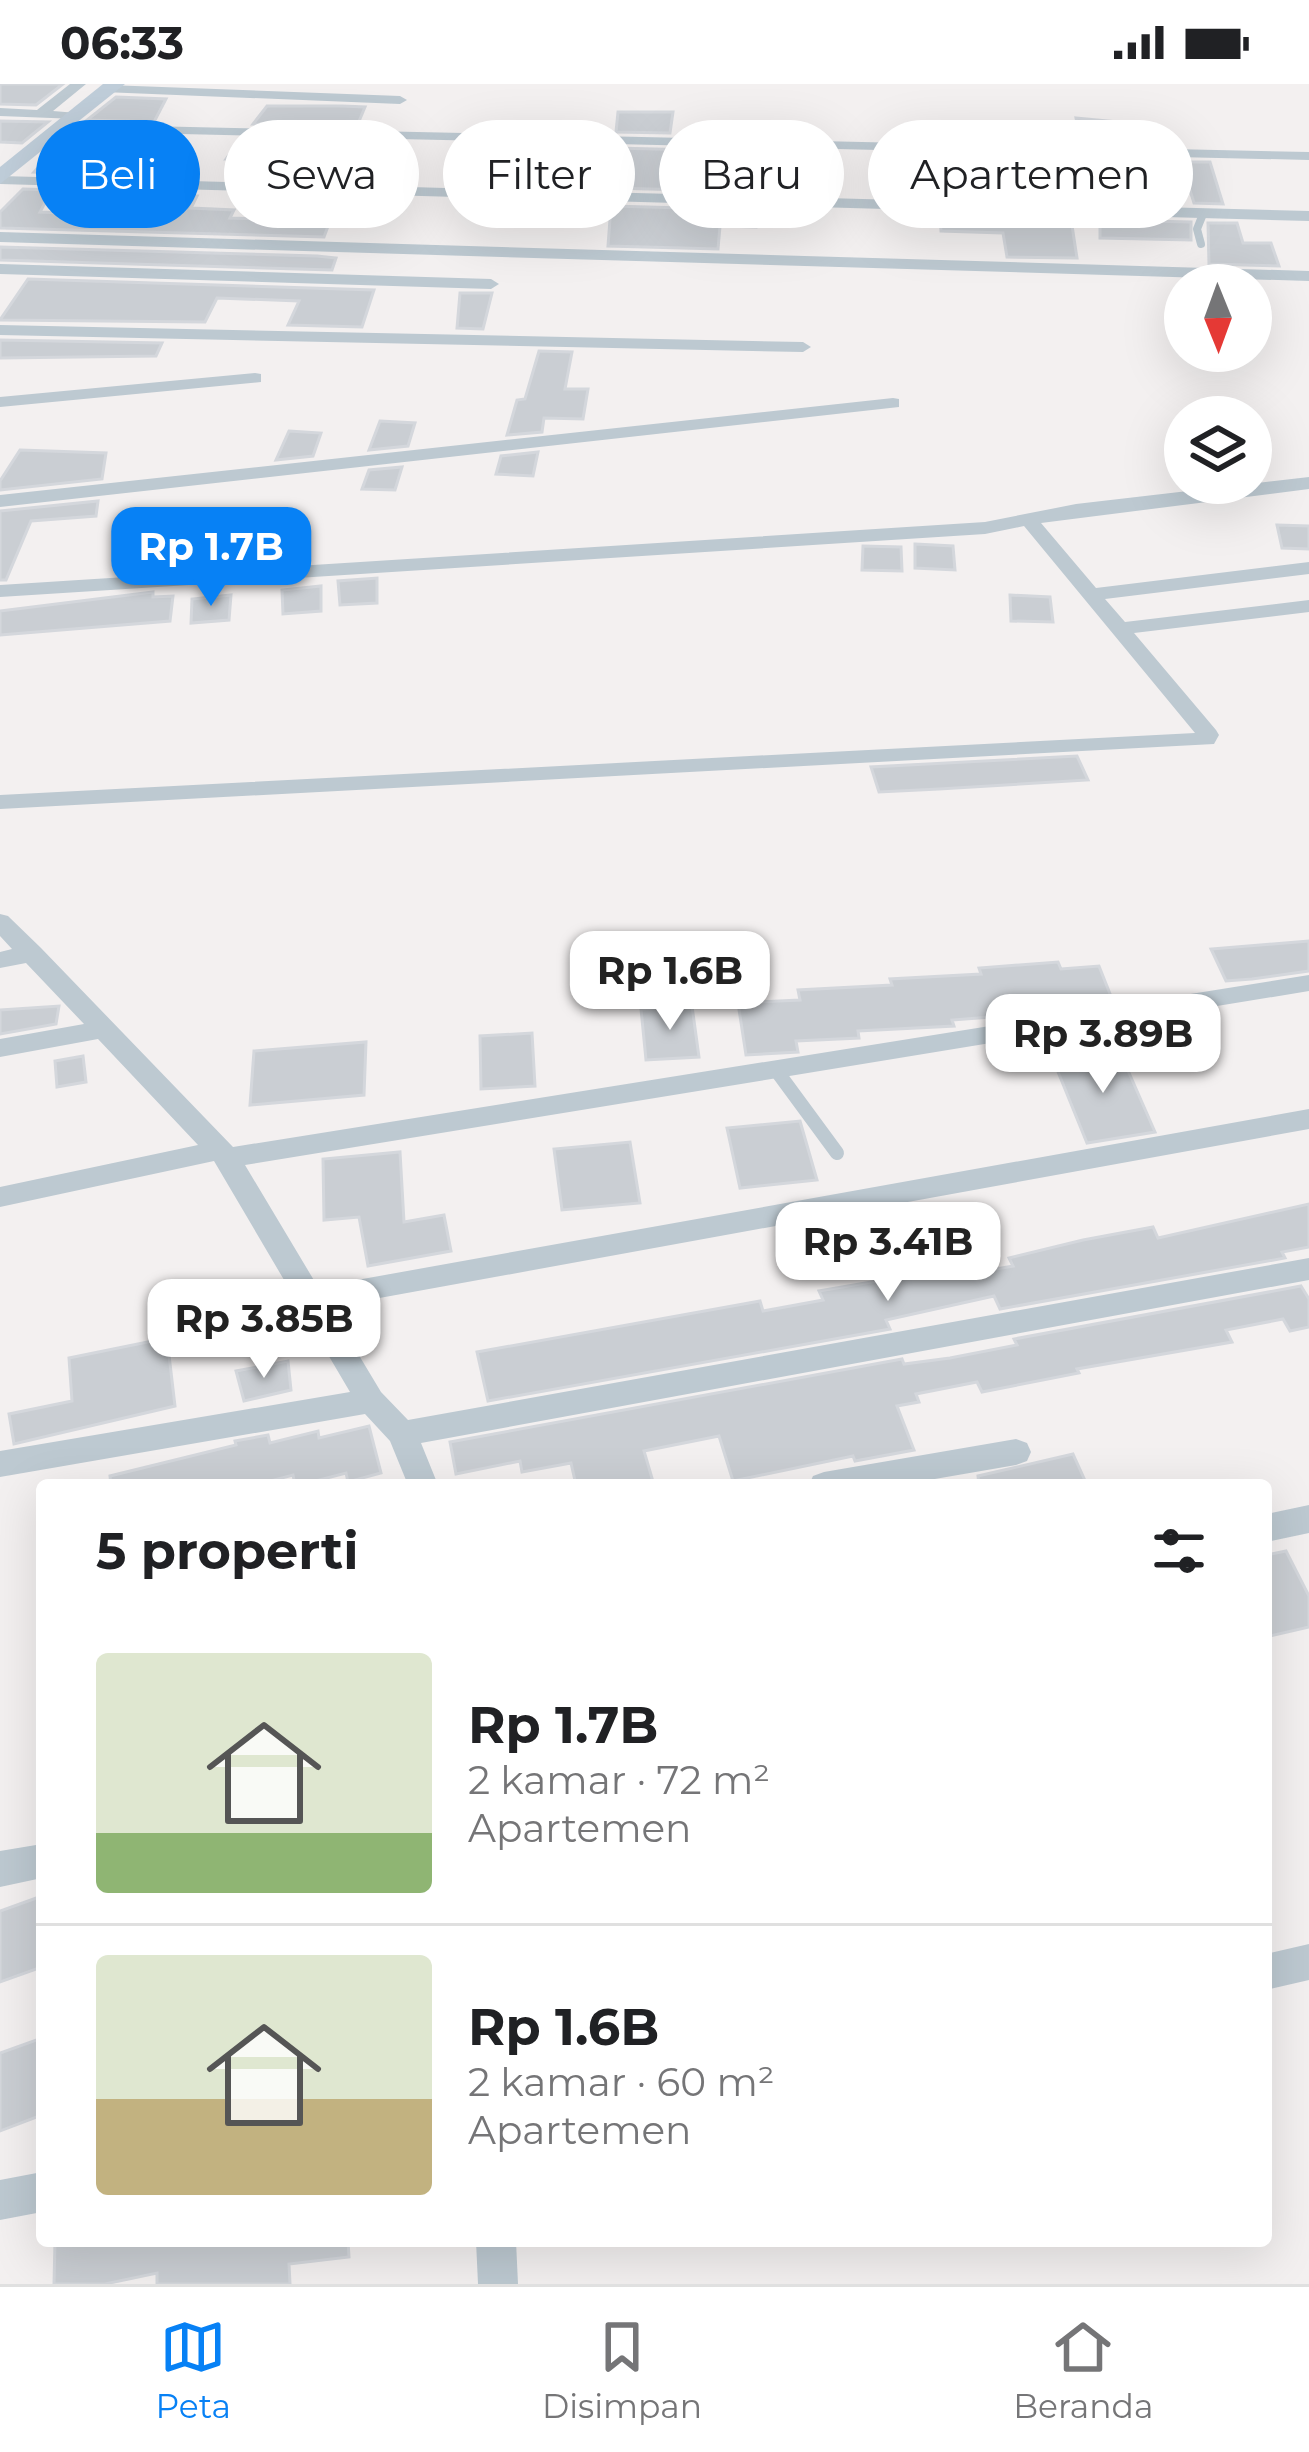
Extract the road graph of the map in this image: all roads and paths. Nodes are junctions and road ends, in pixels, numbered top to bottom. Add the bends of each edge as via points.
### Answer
1 (79, 84) edge
2 (112, 87) edge
3 (400, 100) dead end
4 (0, 112) edge
5 (40, 114) junction
6 (59, 120) edge
7 (68, 120) edge
8 (200, 126) edge
9 (36, 147) edge
10 (1309, 156) edge
11 (0, 179) edge
12 (1204, 214) junction
13 (1309, 216) edge
14 (0, 237) edge
15 (1201, 244) dead end
16 (0, 269) edge
17 (1309, 276) edge
18 (491, 284) dead end
19 (0, 330) edge
20 (803, 347) dead end
21 (255, 378) dead end
22 (0, 401) edge
23 (893, 403) dead end
24 (1309, 483) edge
25 (0, 500) edge
26 (1028, 519) junction
27 (1309, 568) edge
28 (0, 591) edge
29 (1091, 595) junction
30 (1309, 606) edge
31 (1117, 629) junction
32 (0, 802) edge
33 (0, 922) edge
34 (32, 954) junction
35 (0, 960) edge
36 (1309, 983) edge
37 (106, 1029) junction
38 (0, 1048) edge
39 (776, 1070) junction
40 (1309, 1119) edge
41 (837, 1153) dead end
42 (223, 1154) junction
43 (0, 1197) edge
44 (1309, 1269) edge
45 (312, 1299) junction
46 (371, 1401) junction
47 (402, 1434) junction
48 (1016, 1452) dead end
49 (0, 1464) edge
50 (421, 1479) edge
51 (859, 1479) edge
52 (1309, 1519) edge
53 (1272, 1527) edge
54 (36, 1863) edge
55 (0, 1869) edge
56 (1309, 1962) edge
57 (1272, 1971) edge
58 (36, 2193) edge
59 (0, 2200) edge
60 (496, 2247) edge
61 (498, 2284) edge

1 - 5 street
2 - 3 street
2 - 7 street
4 - 5 street
5 - 6 street
8 - 10 street
9 - 11 street
11 - 12 street
12 - 13 street
12 - 15 lane
14 - 17 street
16 - 18 street
19 - 20 street
21 - 22 street
23 - 25 street
24 - 26 street
26 - 28 street
26 - 29 street
27 - 29 street
29 - 31 street
30 - 31 street
31 - 32 street via 1206,739
33 - 34 street
34 - 35 street
34 - 37 street
36 - 39 street
37 - 38 street
37 - 42 street
39 - 41 lane
39 - 42 street
40 - 45 street
42 - 43 street
42 - 45 street
44 - 47 street
45 - 46 street
46 - 47 street
46 - 49 street
47 - 50 street
48 - 51 street
52 - 53 street
54 - 55 street
56 - 57 street
58 - 59 street
60 - 61 street

